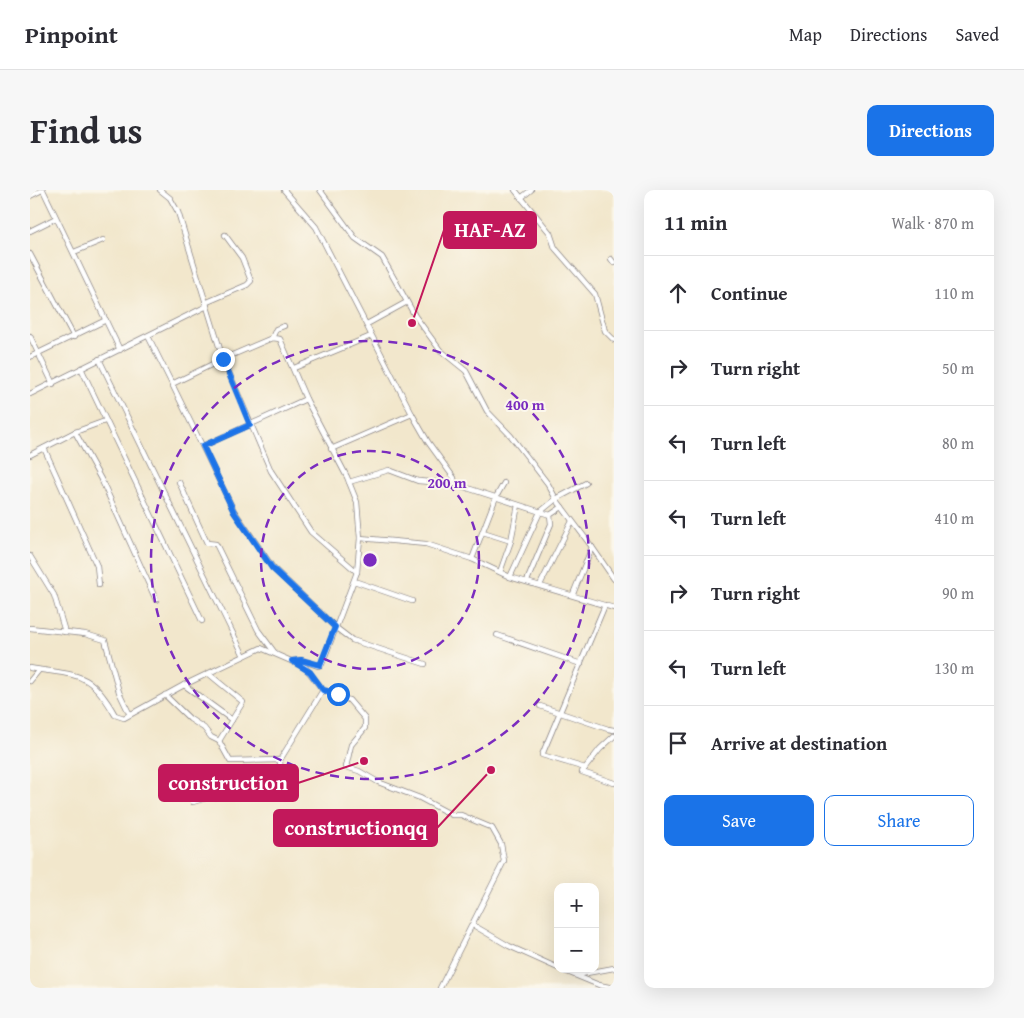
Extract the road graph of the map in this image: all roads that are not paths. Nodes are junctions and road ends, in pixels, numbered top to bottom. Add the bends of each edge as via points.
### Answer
1 (43, 190) edge
2 (160, 190) edge
3 (284, 190) edge
4 (320, 190) edge
5 (515, 190) edge
6 (531, 190) edge
7 (30, 196) edge
8 (521, 198) junction
9 (56, 218) junction
10 (30, 231) edge
11 (226, 235) dead end
12 (103, 240) dead end
13 (74, 252) junction
14 (30, 254) edge
15 (407, 302) junction
16 (206, 304) junction
17 (106, 320) junction
18 (367, 324) junction
19 (284, 326) dead end
20 (30, 336) edge
21 (148, 336) junction
22 (371, 336) junction
23 (74, 337) junction
24 (272, 338) junction
25 (614, 340) edge
26 (120, 350) junction
27 (39, 354) junction
28 (30, 357) edge
29 (100, 359) junction
30 (223, 359) junction
31 (81, 368) junction
32 (294, 368) junction
33 (53, 384) junction
34 (172, 384) junction
35 (30, 394) edge
36 (306, 399) junction
37 (412, 414) junction
38 (105, 421) junction
39 (250, 425) junction
40 (75, 432) junction
41 (203, 446) junction
42 (44, 448) junction
43 (331, 449) junction
44 (30, 455) edge
45 (179, 482) dead end
46 (349, 482) junction
47 (504, 483) dead end
48 (586, 483) dead end
49 (455, 484) junction
50 (496, 497) junction
51 (556, 500) junction
52 (518, 506) junction
53 (562, 507) junction
54 (540, 512) junction
55 (550, 515) junction
56 (572, 521) junction
57 (483, 532) junction
58 (360, 538) junction
59 (511, 541) junction
60 (592, 547) junction
61 (30, 556) edge
62 (472, 560) junction
63 (357, 572) junction
64 (500, 572) junction
65 (510, 577) junction
66 (614, 579) edge
67 (527, 581) junction
68 (354, 582) junction
69 (99, 585) dead end
70 (540, 585) junction
71 (573, 594) junction
72 (156, 600) dead end
73 (412, 601) dead end
74 (605, 605) junction
75 (614, 608) edge
76 (202, 621) dead end
77 (335, 627) junction
78 (30, 628) edge
79 (65, 632) junction
80 (497, 636) dead end
81 (276, 655) junction
82 (244, 656) junction
83 (292, 661) junction
84 (425, 664) dead end
85 (581, 664) junction
86 (30, 668) edge
87 (39, 670) junction
88 (209, 674) junction
89 (30, 681) edge
90 (184, 685) junction
91 (323, 690) junction
92 (165, 696) junction
93 (540, 706) dead end
94 (559, 712) junction
95 (129, 713) junction
96 (232, 720) junction
97 (614, 730) edge
98 (614, 736) edge
99 (220, 741) junction
100 (280, 760) junction
101 (585, 768) junction
102 (614, 783) edge
103 (193, 802) dead end
104 (473, 925) junction
105 (554, 967) edge
106 (614, 968) edge
107 (570, 973) edge
108 (575, 975) junction
109 (440, 988) edge
110 (614, 988) edge

1 - 7 street
1 - 9 street
2 - 16 street via 170,198 178,212
3 - 18 street via 316,227
4 - 15 street via 355,238 382,257
5 - 8 street
6 - 8 street
8 - 25 street via 550,233 555,248 596,294 605,331
9 - 10 street
9 - 13 street
11 - 16 street via 242,258 251,281
12 - 13 street
13 - 17 street
14 - 23 street
15 - 18 street
15 - 51 street via 440,350 466,371 487,410 548,484
16 - 21 street
16 - 30 street
17 - 23 street
17 - 26 street
18 - 22 street
19 - 24 street via 276,329
20 - 27 street
21 - 26 street
21 - 34 street
22 - 32 street
22 - 37 street
23 - 27 street
24 - 30 street
24 - 32 street via 280,339
26 - 29 street
27 - 28 street
27 - 33 street
29 - 31 street
29 - 82 street
30 - 34 street
30 - 39 street
31 - 33 street
31 - 38 street
32 - 36 street
33 - 35 street
34 - 41 street
36 - 39 street
36 - 43 street
37 - 43 street
37 - 49 street
38 - 40 street
38 - 76 street
39 - 41 street
39 - 63 street via 271,471 311,532
40 - 42 street
40 - 72 street via 103,483
41 - 77 street via 234,512 272,568
42 - 44 street
42 - 69 street via 97,566
43 - 46 street
45 - 81 street via 207,543 216,544 258,630
46 - 49 street via 389,470 418,480
46 - 58 street via 357,502
47 - 50 street
48 - 51 street
49 - 50 street
50 - 52 street
50 - 57 street
51 - 53 street
51 - 54 street
52 - 54 street
52 - 59 street
53 - 55 street
53 - 56 street
54 - 55 street
54 - 65 street
55 - 67 street via 551,524
56 - 60 street
56 - 70 street
57 - 59 street
57 - 62 street
58 - 62 street via 426,544
58 - 63 street
59 - 64 street
60 - 66 street
60 - 71 street
61 - 79 street via 54,595
62 - 64 street
63 - 68 street
64 - 65 street
65 - 67 street
67 - 70 street
68 - 73 street
68 - 77 street
70 - 71 street
71 - 74 street
74 - 75 street
74 - 85 street
77 - 83 street via 320,665
77 - 84 street via 352,640
78 - 79 street
79 - 95 street via 104,640 119,692
80 - 85 street
81 - 82 street via 261,648
81 - 83 street
82 - 88 street
83 - 91 street via 310,672
85 - 94 street
86 - 87 street
87 - 89 street
87 - 95 street via 88,680 104,696 115,715 124,718
88 - 90 street
88 - 96 street via 243,702
90 - 92 street
90 - 96 street
91 - 100 street
91 - 104 street via 349,700 365,719 365,728 351,740 346,767 452,815 461,815 492,828 501,844 504,861
92 - 95 street
92 - 99 street via 211,737
93 - 94 street
94 - 97 street
94 - 101 street via 542,755
96 - 99 street
98 - 101 street
99 - 100 street via 230,761
100 - 103 street via 281,792 206,798
101 - 102 street via 582,772
104 - 105 street via 508,946
104 - 109 street
106 - 108 street
107 - 108 street
108 - 110 street

